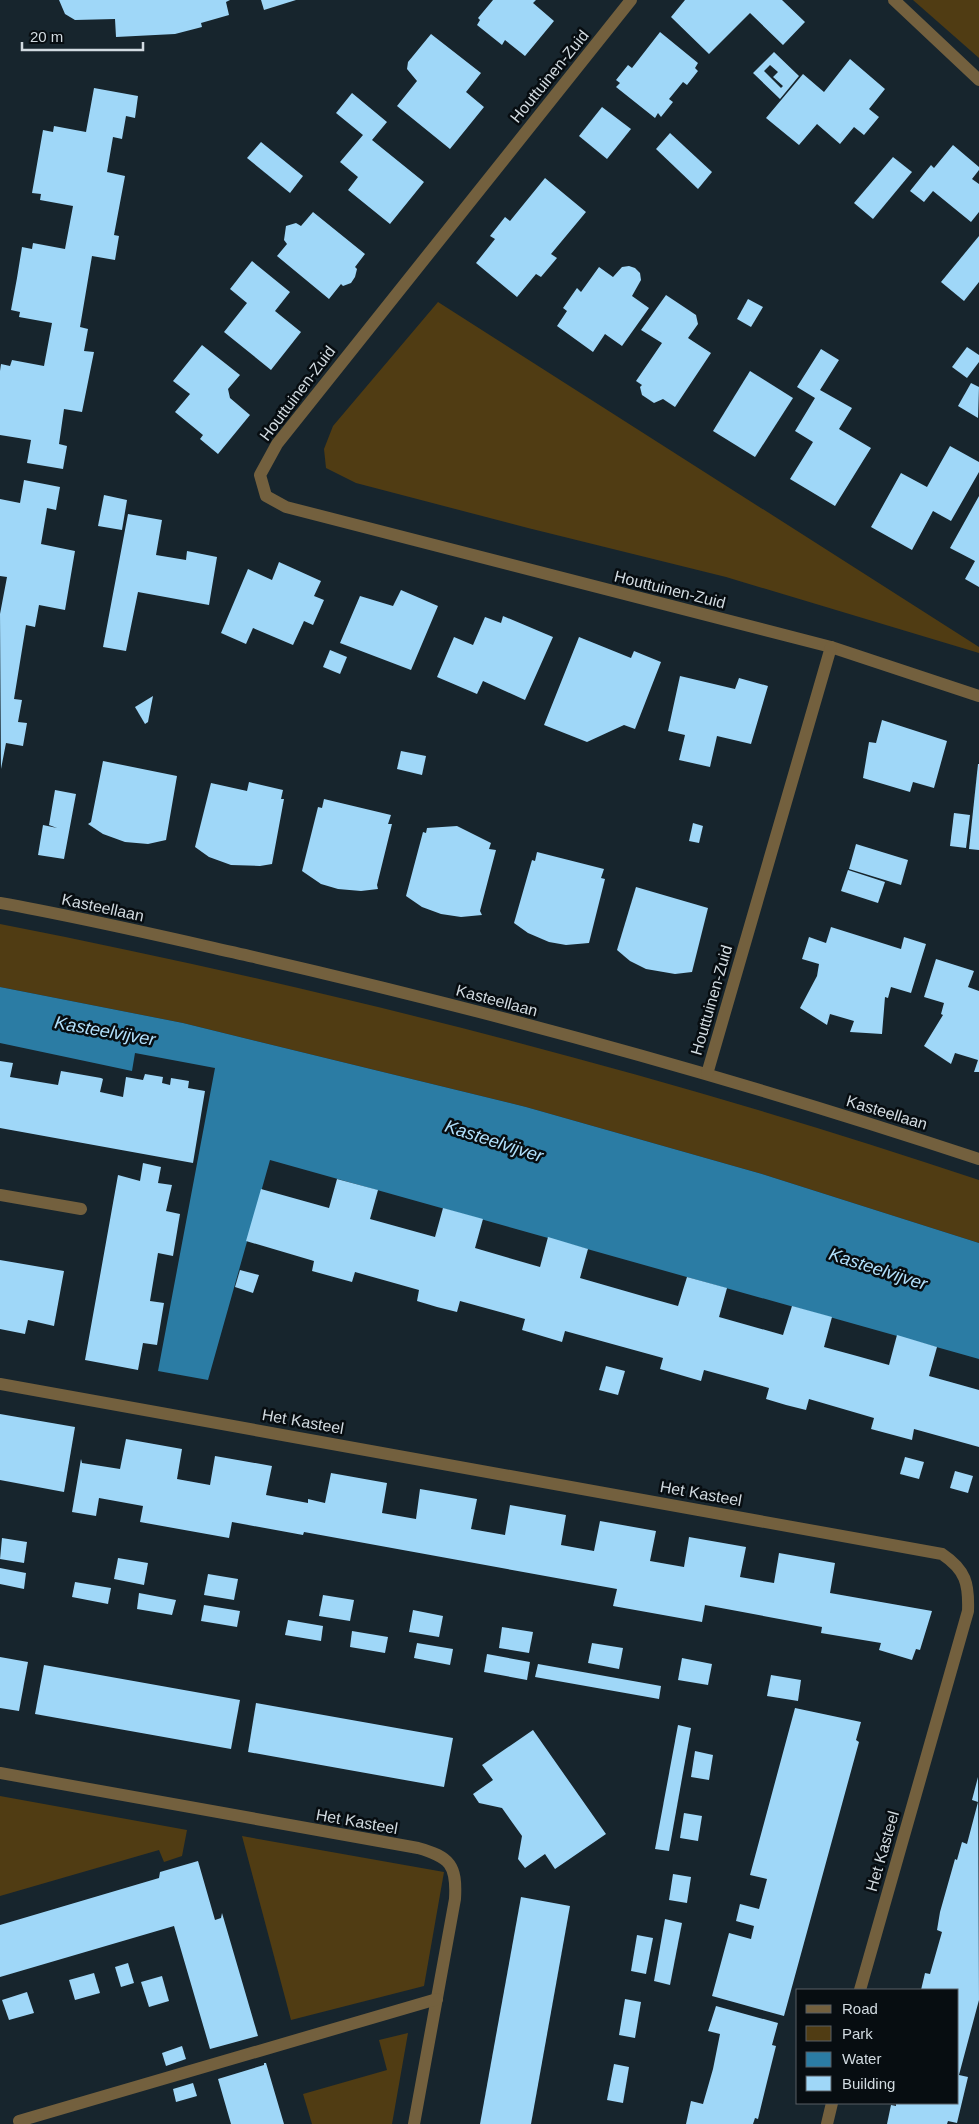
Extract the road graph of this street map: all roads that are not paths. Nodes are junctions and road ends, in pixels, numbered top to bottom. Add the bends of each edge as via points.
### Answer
1 (631, 0) edge
2 (894, 0) edge
3 (979, 80) edge
4 (831, 648) junction
5 (979, 696) edge
6 (0, 903) edge
7 (707, 1074) junction
8 (979, 1159) edge
9 (0, 1195) edge
10 (81, 1209) dead end
11 (0, 1384) edge
12 (0, 1773) edge
13 (860, 1989) edge
14 (437, 1999) junction
15 (832, 2104) edge
16 (18, 2121) dead end
17 (414, 2124) edge
18 (827, 2124) edge

1 - 4 street, Houttuinen-Zuid via 277,444 260,475 266,496 286,507
2 - 3 street
4 - 5 street, Houttuinen-Zuid
4 - 7 street, Houttuinen-Zuid
6 - 7 street, Kasteellaan via 333,975
7 - 8 street, Kasteellaan
9 - 10 street
11 - 13 street, Het Kasteel via 933,1552 955,1563 964,1575 969,1593 968,1611
12 - 14 street, Het Kasteel via 436,1853 451,1864 456,1881
14 - 16 street
14 - 17 street, Het Kasteel
15 - 18 street

